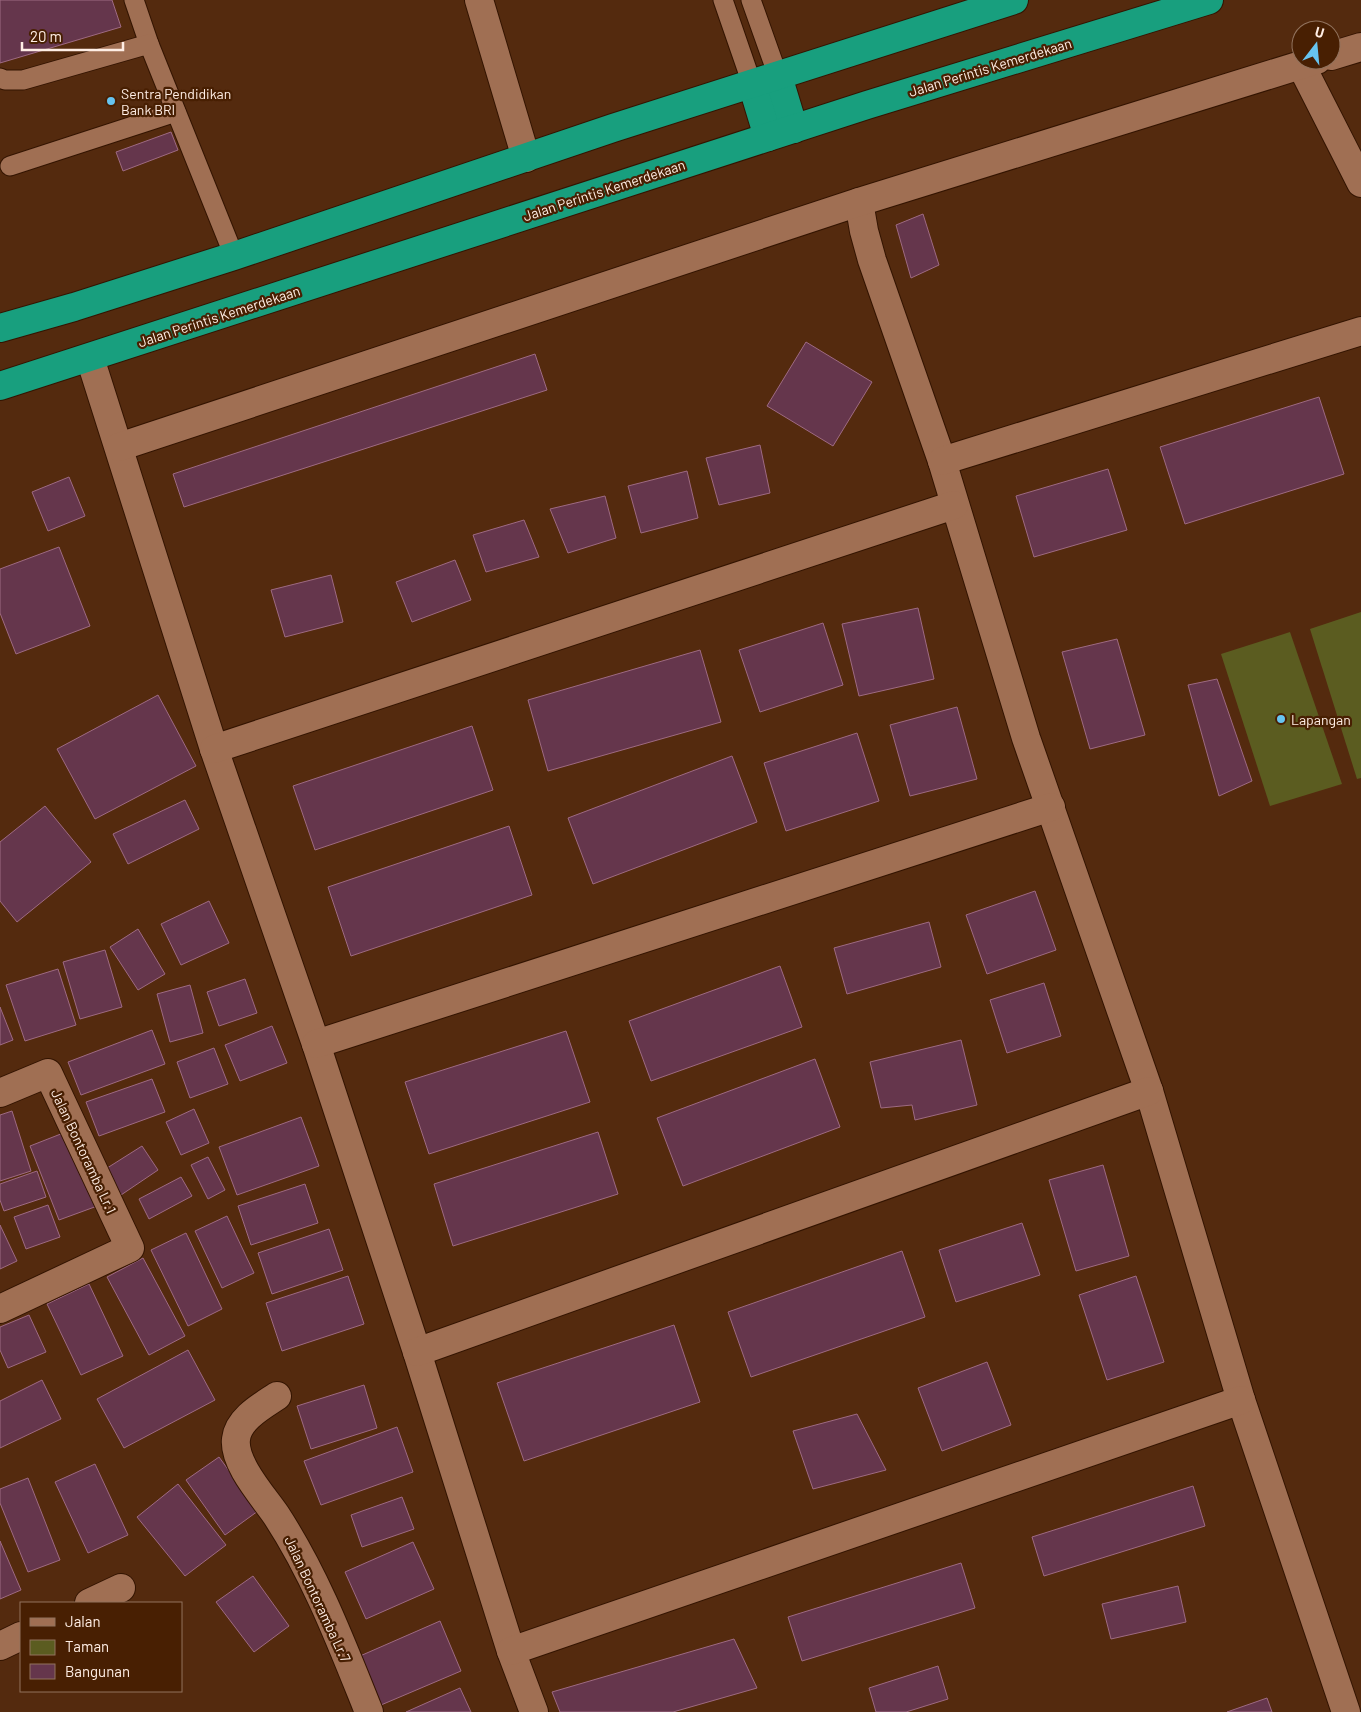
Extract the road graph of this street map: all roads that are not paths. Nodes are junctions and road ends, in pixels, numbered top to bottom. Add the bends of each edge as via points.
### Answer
1 (134, 0) edge
2 (479, 0) edge
3 (723, 0) edge
4 (751, 0) edge
5 (1014, 0) edge
6 (1209, 0) edge
7 (148, 44) junction
8 (1361, 47) edge
9 (1341, 53) edge
10 (1291, 68) edge
11 (1312, 70) edge
12 (778, 76) junction
13 (0, 78) edge
14 (752, 84) junction
15 (176, 112) junction
16 (794, 129) junction
17 (768, 137) junction
18 (526, 158) junction
19 (10, 166) dead end
20 (1361, 183) edge
21 (859, 202) junction
22 (234, 256) junction
23 (0, 328) edge
24 (1361, 331) edge
25 (90, 358) junction
26 (0, 386) edge
27 (119, 447) junction
28 (942, 461) junction
29 (954, 505) junction
30 (214, 749) junction
31 (1051, 807) junction
32 (316, 1044) junction
33 (1149, 1091) junction
34 (0, 1093) edge
35 (0, 1309) edge
36 (417, 1352) junction
37 (277, 1396) dead end
38 (1241, 1400) junction
39 (121, 1588) dead end
40 (91, 1602) edge
41 (20, 1636) edge
42 (0, 1646) edge
43 (511, 1651) junction
44 (369, 1712) edge
45 (534, 1712) edge
46 (1346, 1712) edge

1 - 7 lane
2 - 18 street
3 - 14 lane
4 - 12 lane
5 - 12 highway
6 - 16 highway, Jalan Perintis Kemerdekaan
7 - 13 lane via 23,80
7 - 15 lane
8 - 9 street
10 - 21 street
11 - 20 street
12 - 14 highway
12 - 16 highway
14 - 17 highway
14 - 18 highway
15 - 19 lane
15 - 22 lane
16 - 17 highway, Jalan Perintis Kemerdekaan
17 - 25 highway, Jalan Perintis Kemerdekaan
18 - 22 highway
21 - 27 street
21 - 28 street via 872,260
22 - 23 highway
24 - 28 street
25 - 26 highway, Jalan Perintis Kemerdekaan
25 - 27 street
27 - 30 street
28 - 29 street
29 - 30 street
29 - 31 street via 1026,738
30 - 32 street
31 - 32 street
31 - 33 street
32 - 36 street
33 - 36 street
33 - 38 street
34 - 35 street, Jalan Bontoramba Lr.1 via 48,1073 130,1248
36 - 43 street
37 - 44 street, Jalan Bontoramba Lr.7 via 241,1425 236,1438 237,1455 299,1554
38 - 43 street
38 - 46 street
39 - 40 street
41 - 42 street
43 - 45 street

